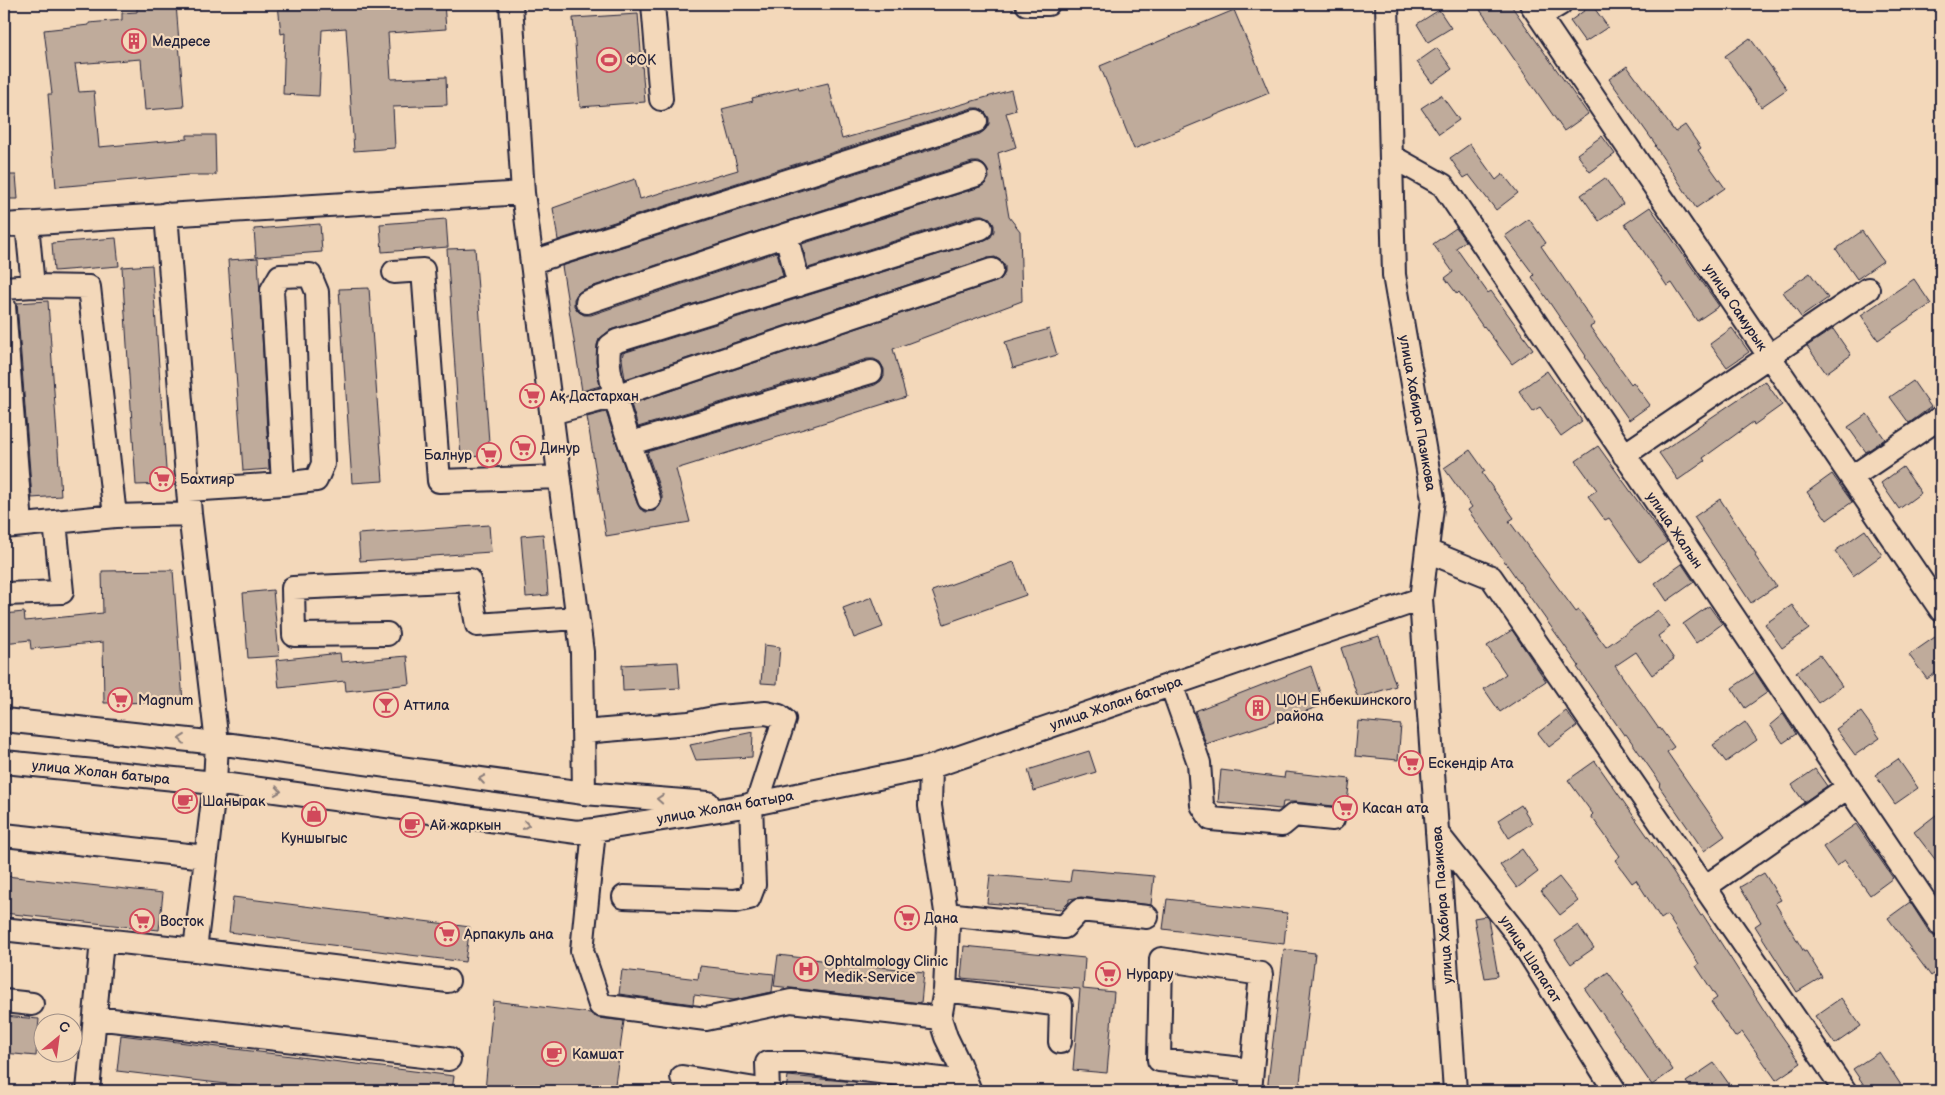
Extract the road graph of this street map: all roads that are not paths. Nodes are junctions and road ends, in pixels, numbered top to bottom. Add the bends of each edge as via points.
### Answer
1 (511, 4) edge
2 (653, 4) edge
3 (1027, 4) edge
4 (1048, 4) edge
5 (1387, 4) edge
6 (1560, 4) edge
7 (1535, 10) edge
8 (661, 99) dead end
9 (976, 121) dead end
10 (1391, 156) junction
11 (976, 175) dead end
12 (523, 192) junction
13 (166, 214) junction
14 (27, 224) junction
15 (4, 225) edge
16 (981, 228) dead end
17 (786, 235) junction
18 (532, 262) junction
19 (992, 270) dead end
20 (394, 272) dead end
21 (799, 285) junction
22 (33, 286) junction
23 (4, 288) edge
24 (1868, 289) dead end
25 (587, 302) dead end
26 (4, 306) edge
27 (1770, 356) junction
28 (871, 372) dead end
29 (615, 396) junction
30 (551, 413) junction
31 (1941, 417) edge
32 (630, 443) junction
33 (1624, 454) junction
34 (559, 477) junction
35 (1852, 477) junction
36 (283, 484) junction
37 (188, 490) junction
38 (649, 499) dead end
39 (190, 514) junction
40 (116, 516) junction
41 (55, 522) junction
42 (12, 526) edge
43 (1427, 551) junction
44 (4, 594) edge
45 (1421, 599) junction
46 (1938, 599) edge
47 (577, 618) junction
48 (387, 634) dead end
49 (1171, 684) junction
50 (4, 720) edge
51 (583, 732) junction
52 (217, 743) junction
53 (4, 762) edge
54 (930, 767) junction
55 (215, 783) junction
56 (1848, 787) junction
57 (584, 794) junction
58 (751, 804) junction
59 (1332, 819) dead end
60 (594, 830) junction
61 (1438, 833) junction
62 (4, 835) edge
63 (206, 857) junction
64 (1705, 888) junction
65 (624, 897) dead end
66 (947, 914) junction
67 (1147, 917) dead end
68 (1941, 926) edge
69 (11, 930) dead end
70 (102, 940) junction
71 (195, 950) junction
72 (448, 981) dead end
73 (945, 990) junction
74 (4, 1001) edge
75 (32, 1004) dead end
76 (95, 1018) junction
77 (940, 1018) junction
78 (1060, 1042) dead end
79 (449, 1059) dead end
80 (682, 1077) dead end
81 (1251, 1080) edge
82 (968, 1086) edge
83 (88, 1091) edge
84 (1455, 1091) edge
85 (1615, 1091) edge
86 (1846, 1091) edge

1 - 12 street
2 - 8 street
3 - 4 street
5 - 10 street, улица Хабира Пазикова
6 - 7 street
7 - 27 street, улица Самурык
9 - 18 street
10 - 33 street, улица Жалын via 1443,185
10 - 43 street, улица Хабира Пазикова via 1394,275 1433,499
11 - 17 street
12 - 13 street
12 - 18 street
13 - 14 street
13 - 37 street
14 - 15 street
14 - 22 street
16 - 21 street
17 - 21 street
17 - 25 street
18 - 30 street
19 - 29 street
20 - 34 street via 423,270 439,481
21 - 29 street via 617,341 607,354
22 - 23 street
22 - 40 street via 89,287
24 - 27 street
26 - 42 street
27 - 33 street
27 - 35 street, улица Самурык
28 - 32 street
29 - 30 street
29 - 32 street
30 - 34 street
31 - 35 street
32 - 38 street
33 - 56 street, улица Жалын
34 - 47 street
35 - 46 street, улица Самурык
36 - 36 street via 316,480 323,464 317,292 310,275 280,276 272,290
36 - 37 street
37 - 39 street
39 - 40 street
39 - 52 street
40 - 41 street
41 - 42 street
41 - 44 street via 62,592
43 - 45 street, улица Хабира Пазикова
43 - 64 street via 1491,577
45 - 49 street, улица Жолан батыра
45 - 61 street, улица Хабира Пазикова
47 - 48 street via 477,625 469,580 293,588 294,635
47 - 51 street via 582,652
49 - 54 street, улица Жолан батыра
49 - 59 street via 1199,763 1202,805 1211,819 1282,825 1294,815
52 -> 50 street
51 - 57 street
51 - 58 street via 689,723 747,714 779,716 784,720
52 - 55 street
57 -> 52 street
53 - 55 street, улица Жолан батыра
54 - 58 street, улица Жолан батыра
54 - 66 street via 930,806
55 -> 60 street, улица Жолан батыра via 577,832
55 - 63 street
56 - 64 street
56 - 68 street, улица Жалын
58 -> 57 street
58 - 60 street, улица Жолан батыра
58 - 65 street via 754,885 749,898 735,901
60 - 77 street via 582,951 600,1004 706,1019 791,1001
61 - 84 street, улица Хабира Пазикова
61 - 85 street, улица Шапагат via 1516,933
62 - 63 street
63 - 71 street
64 - 86 street
66 - 67 street via 1064,927 1080,910
66 - 73 street
69 - 70 street
70 - 71 street
70 - 76 street
71 - 72 street
73 - 77 street
73 - 78 street via 1061,1005
74 - 75 street
76 - 79 street
76 - 83 street
77 - 82 street
80 - 82 street via 768,1091 767,1063 802,1062
81 - 81 street via 1261,974 1161,960 1159,1060

